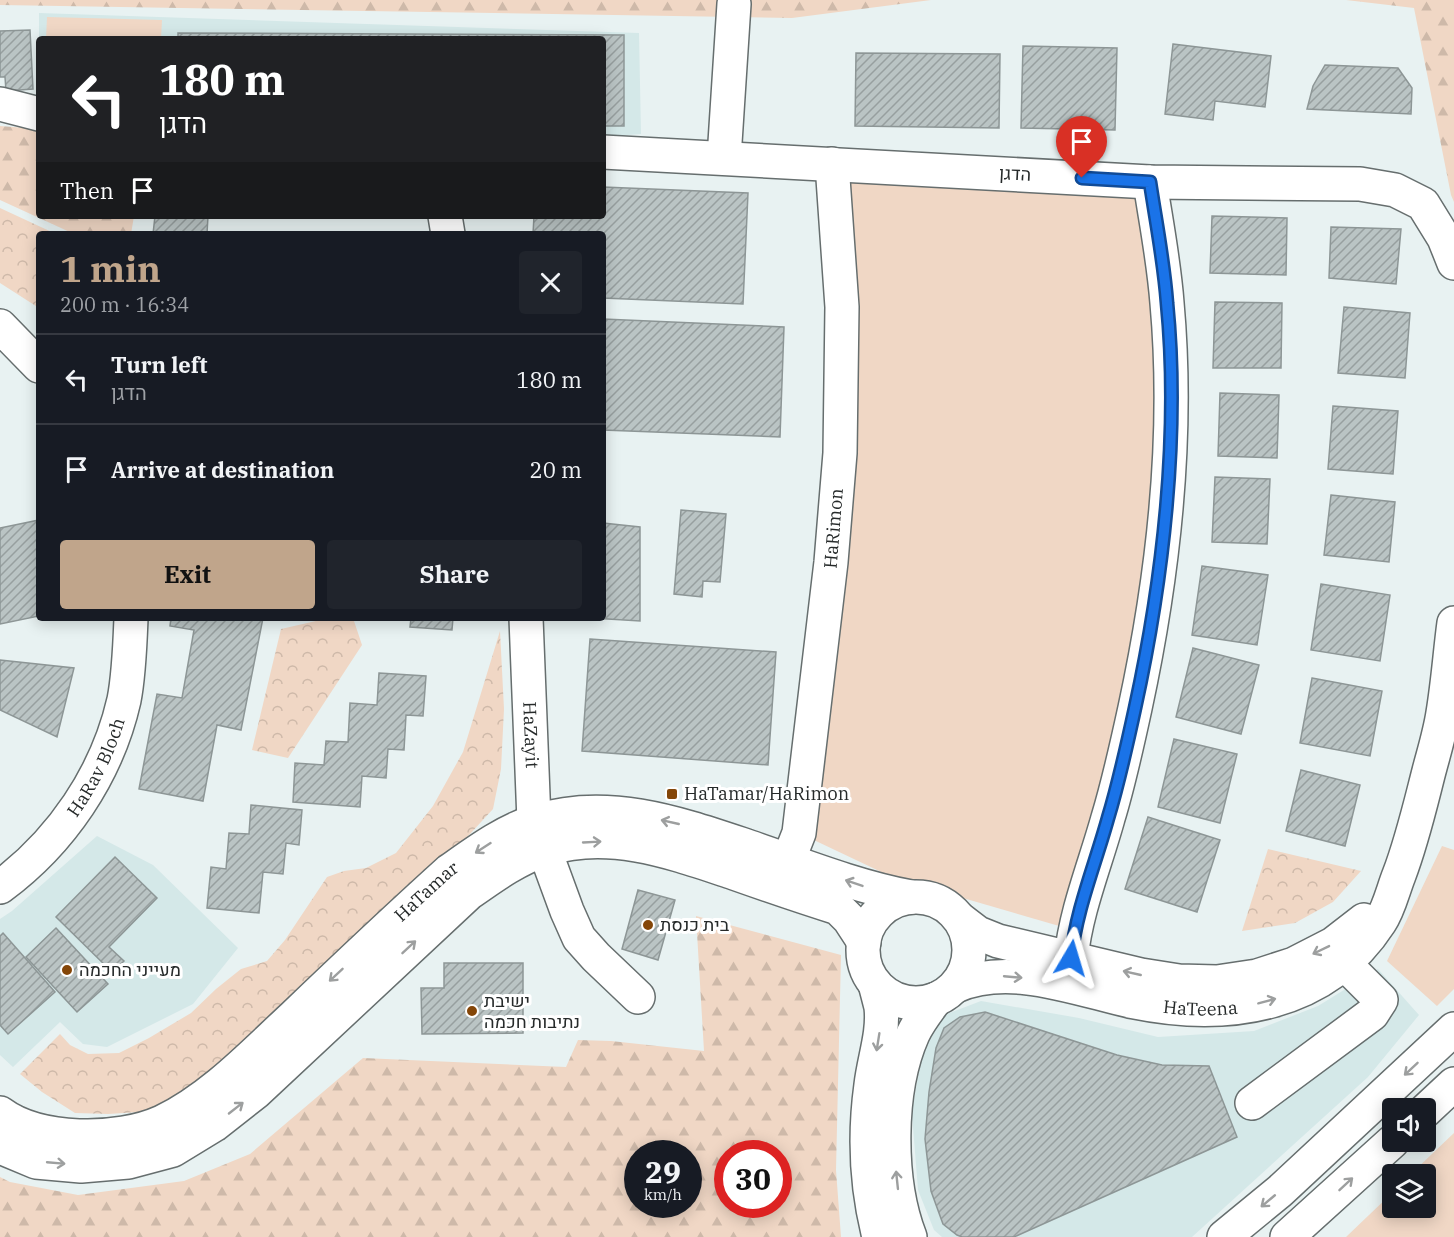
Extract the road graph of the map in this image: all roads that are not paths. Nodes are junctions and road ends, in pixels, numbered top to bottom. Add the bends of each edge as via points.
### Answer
1 (734, 4) dead end
2 (0, 104) edge
3 (36, 113) edge
4 (606, 152) edge
5 (724, 158) junction
6 (832, 164) junction
7 (1150, 182) junction
8 (1454, 263) edge
9 (0, 326) edge
10 (36, 363) edge
11 (131, 621) edge
12 (526, 621) edge
13 (1454, 623) edge
14 (539, 835) junction
15 (783, 874) junction
16 (1395, 885) junction
17 (0, 887) edge
18 (911, 897) junction
19 (961, 920) junction
20 (864, 942) junction
21 (1071, 958) junction
22 (1344, 963) junction
23 (875, 984) junction
24 (946, 992) junction
25 (638, 997) dead end
26 (1454, 1029) edge
27 (1454, 1084) edge
28 (1436, 1101) edge
29 (1252, 1103) dead end
30 (0, 1113) edge
31 (0, 1147) edge
32 (1382, 1151) edge
33 (879, 1237) edge
34 (910, 1237) edge
35 (1224, 1237) edge
36 (1287, 1237) edge

1 - 5 street
2 - 3 street
4 - 5 street, הדגן
5 - 6 street, הדגן
6 - 7 street, הדגן
6 - 15 street, HaRimon via 842,307 840,453 801,821
7 - 8 street, הדגן via 1360,184 1395,190 1423,204
7 - 21 street via 1167,303 1170,374 1171,431 1163,529 1135,707 1108,818 1074,930
9 - 10 street
11 - 17 street, HaRav Bloch via 124,699 108,753 84,798 55,837 20,873
12 - 14 street, HaZayit
13 - 16 street, HaTeena via 1443,714 1409,848
14 - 15 street, HaTamar via 560,815 597,811 640,815 687,826
14 - 25 street, HaZayit via 579,938
14 -> 30 street, HaTamar via 486,845 449,871 237,1070 161,1122 123,1133 81,1136 43,1133
31 -> 14 street, HaTamar via 36,1162 81,1166 128,1162 172,1150 214,1125 256,1092 424,933
18 -> 15 street, HaTamar
15 - 20 street, HaTamar via 838,908
16 -> 21 street, HaTeena via 1372,914 1333,944 1294,964 1257,976 1217,982 1179,981
16 - 22 street, HaTeena via 1382,920
18 - 19 street via 931,899 948,907
18 - 20 street via 883,909 870,922
19 - 21 street, HaTeena via 998,941
19 - 24 street via 970,956 965,973
20 - 23 street via 866,968
24 -> 22 street, HaTeena via 972,979 997,976 1176,1009 1219,1011 1305,990
22 - 29 street via 1381,1000 1372,1014
23 - 24 street via 905,1003 924,1003
23 -> 33 street via 881,1023 871,1083 866,1155
34 -> 24 street via 903,1221 894,1154 898,1087 913,1034
26 -> 35 street via 1280,1191
27 - 28 street
36 -> 32 street

